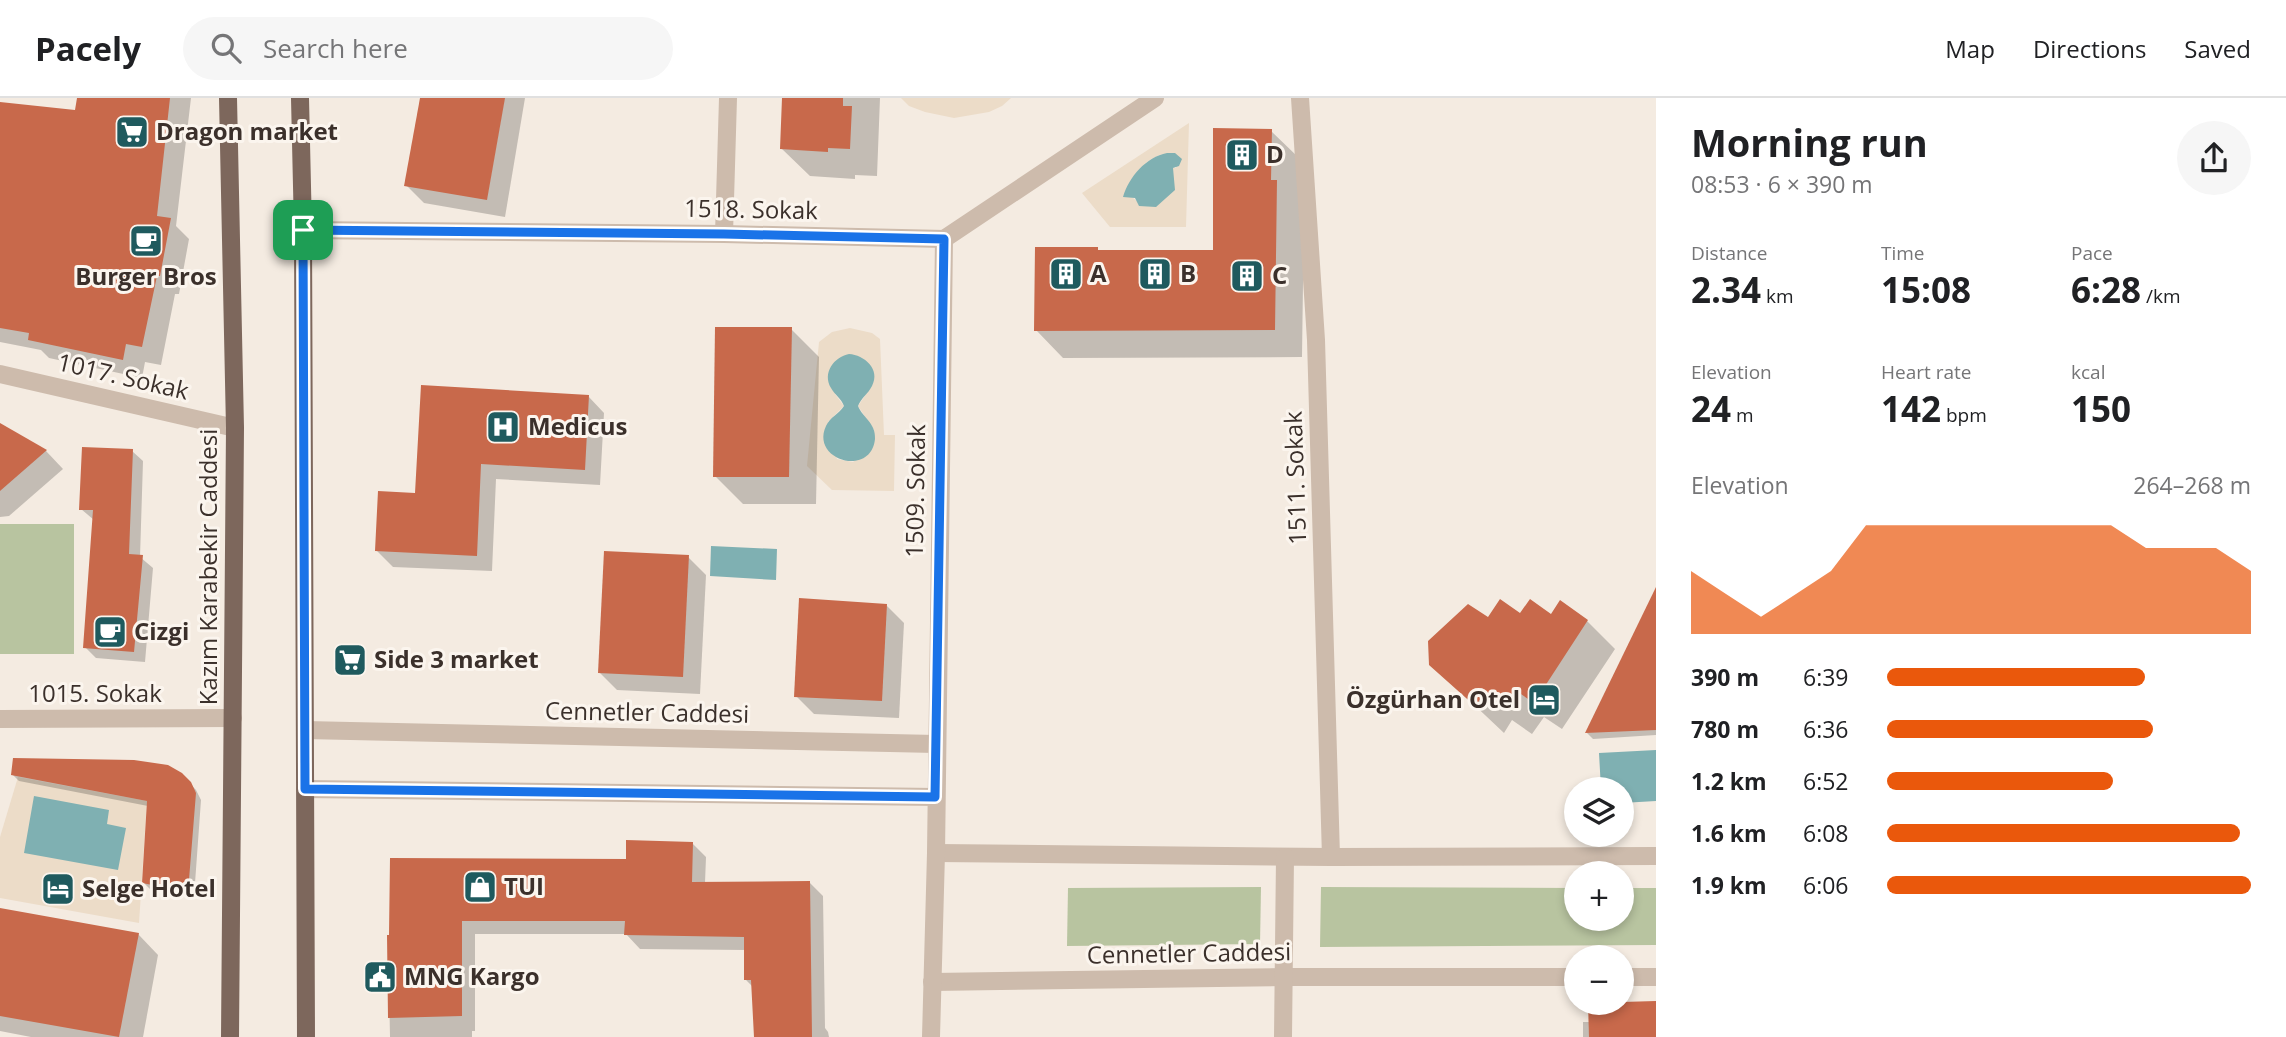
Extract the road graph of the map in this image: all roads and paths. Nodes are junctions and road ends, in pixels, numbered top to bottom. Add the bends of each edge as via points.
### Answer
1 (228, 98) edge
2 (300, 98) edge
3 (728, 98) edge
4 (1155, 98) edge
5 (1300, 98) edge
6 (303, 230) junction
7 (724, 234) junction
8 (944, 239) junction
9 (0, 374) edge
10 (235, 428) junction
11 (233, 718) junction
12 (0, 719) edge
13 (305, 730) junction
14 (936, 744) junction
15 (305, 789) junction
16 (935, 797) junction
17 (936, 853) junction
18 (1285, 856) junction
19 (1656, 856) edge
20 (1331, 857) junction
21 (1283, 977) junction
22 (1564, 977) edge
23 (1634, 977) edge
24 (1656, 977) edge
25 (932, 982) junction
26 (230, 1037) edge
27 (306, 1037) edge
28 (931, 1037) edge
29 (1283, 1037) edge

1 - 10 main road, Kazım Karabekir Caddesi
2 - 6 main road
3 - 7 street
4 - 8 street
5 - 20 street, 1511. Sokak via 1316,340
6 - 7 street, 1518. Sokak
6 - 13 main road
7 - 8 street, 1518. Sokak
8 - 14 street, 1509. Sokak
9 - 10 street, 1017. Sokak
10 - 11 main road, Kazım Karabekir Caddesi
11 - 12 street, 1015. Sokak
11 - 26 main road, Kazım Karabekir Caddesi
13 - 14 street, Cennetler Caddesi
13 - 15 main road
14 - 16 street
15 - 16 street
15 - 27 main road
16 - 17 street
17 - 18 street
17 - 25 street
18 - 20 street
18 - 21 street
19 - 20 street
21 - 22 street, Cennetler Caddesi
21 - 25 street, Cennetler Caddesi
21 - 29 street
23 - 24 street
25 - 28 street

